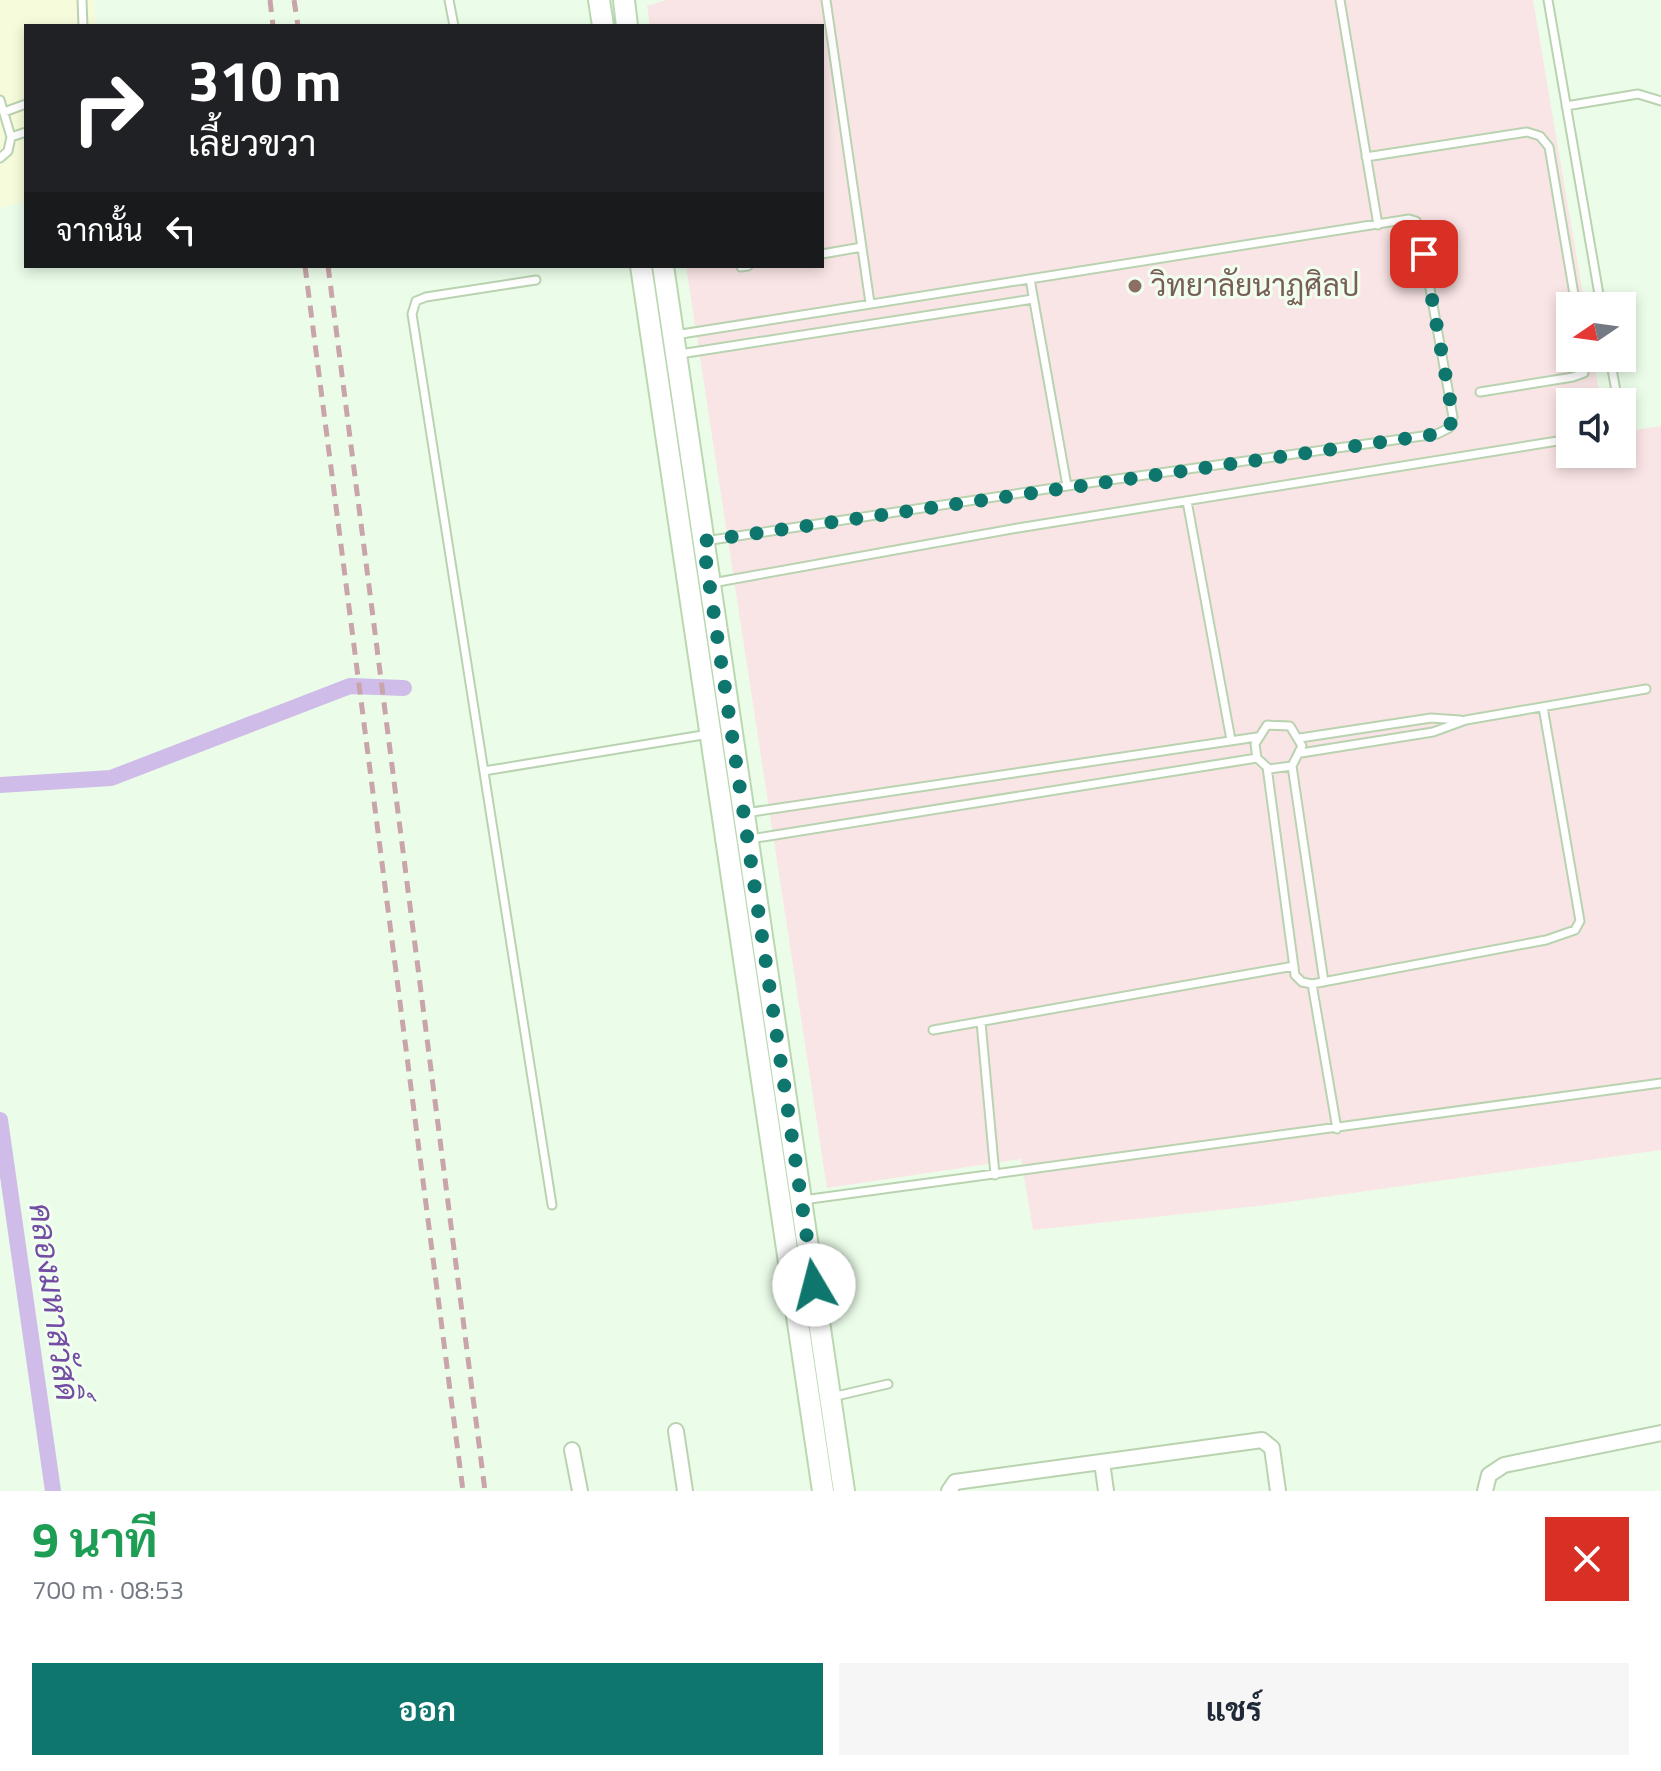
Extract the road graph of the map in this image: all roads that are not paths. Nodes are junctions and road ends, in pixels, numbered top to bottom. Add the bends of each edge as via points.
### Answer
1 (82, 0) edge
2 (449, 0) edge
3 (599, 0) edge
4 (624, 0) edge
5 (826, 0) edge
6 (1340, 0) edge
7 (1548, 0) edge
8 (83, 24) edge
9 (454, 24) edge
10 (603, 24) edge
11 (627, 24) edge
12 (0, 100) edge
13 (1661, 101) edge
14 (24, 105) edge
15 (1566, 106) junction
16 (4, 112) junction
17 (24, 133) edge
18 (11, 137) junction
19 (1366, 157) junction
20 (0, 158) edge
21 (1378, 225) junction
22 (862, 247) junction
23 (824, 254) edge
24 (642, 268) edge
25 (663, 268) edge
26 (1030, 279) junction
27 (536, 280) dead end
28 (1574, 292) edge
29 (1599, 292) edge
30 (1033, 299) junction
31 (870, 303) junction
32 (668, 337) junction
33 (1584, 372) edge
34 (1480, 392) dead end
35 (1556, 441) edge
36 (1067, 486) junction
37 (1187, 501) junction
38 (703, 541) junction
39 (709, 584) junction
40 (1646, 689) dead end
41 (1543, 707) junction
42 (1466, 720) junction
43 (711, 734) junction
44 (1257, 737) junction
45 (1300, 738) junction
46 (1231, 740) junction
47 (1301, 753) junction
48 (1257, 758) junction
49 (1292, 766) junction
50 (1267, 767) junction
51 (484, 771) junction
52 (734, 815) junction
53 (738, 841) junction
54 (1294, 970) junction
55 (1324, 982) junction
56 (1312, 984) junction
57 (981, 1022) junction
58 (933, 1030) dead end
59 (1661, 1083) edge
60 (1337, 1129) junction
61 (995, 1175) junction
62 (802, 1200) junction
63 (552, 1205) dead end
64 (888, 1384) dead end
65 (830, 1398) junction
66 (676, 1431) dead end
67 (1661, 1433) edge
68 (572, 1450) dead end
69 (1102, 1462) junction
70 (580, 1491) edge
71 (685, 1491) edge
72 (823, 1491) edge
73 (844, 1491) edge
74 (949, 1491) edge
75 (1106, 1491) edge
76 (1278, 1491) edge
77 (1485, 1491) edge

1 - 8 lane
2 - 9 lane
3 - 10 main road
4 - 11 main road
5 - 22 lane
6 - 19 lane
7 - 15 lane
12 - 16 lane
13 - 15 lane via 1638,94
14 - 16 lane
15 - 29 lane
16 - 18 lane
17 - 18 lane
18 - 20 lane
19 - 21 lane
19 - 28 lane via 1527,132 1540,136 1549,147
21 - 26 lane
21 - 36 lane via 1409,219 1419,227 1453,417 1449,428 1437,434
22 - 23 lane
22 - 31 lane
24 - 32 main road
25 - 32 main road
26 - 30 lane
26 - 31 lane
27 - 51 lane via 426,297 413,307
30 - 32 lane
30 - 36 lane
31 - 32 lane
32 - 38 main road
32 - 43 main road
33 - 34 lane
35 - 37 lane
36 - 38 lane
37 - 39 lane
37 - 46 lane
38 - 39 main road
39 - 52 main road
40 - 41 lane
41 - 42 lane
41 - 55 lane via 1580,921 1575,930
42 - 45 lane via 1431,718
42 - 47 lane via 1433,732
43 - 51 lane
43 - 52 main road
44 - 45 lane via 1275,723 1290,726
44 - 46 lane
44 - 48 lane
45 - 47 lane
46 - 52 lane
47 - 49 lane
48 - 50 lane
48 - 53 lane
49 - 50 lane via 1277,771
49 - 55 lane
50 - 54 lane
51 - 63 lane
52 - 53 main road
53 - 62 main road
53 - 72 main road
54 - 56 lane via 1302,982
54 - 57 lane
55 - 56 lane
56 - 60 lane
57 - 58 lane
57 - 61 lane
59 - 60 lane
60 - 61 lane
61 - 62 lane
62 - 65 main road
64 - 65 lane
65 - 73 main road
66 - 71 street
67 - 77 street via 1504,1465 1489,1475
68 - 70 street
69 - 74 street via 955,1482
69 - 75 street
69 - 76 street via 1262,1440 1272,1448

